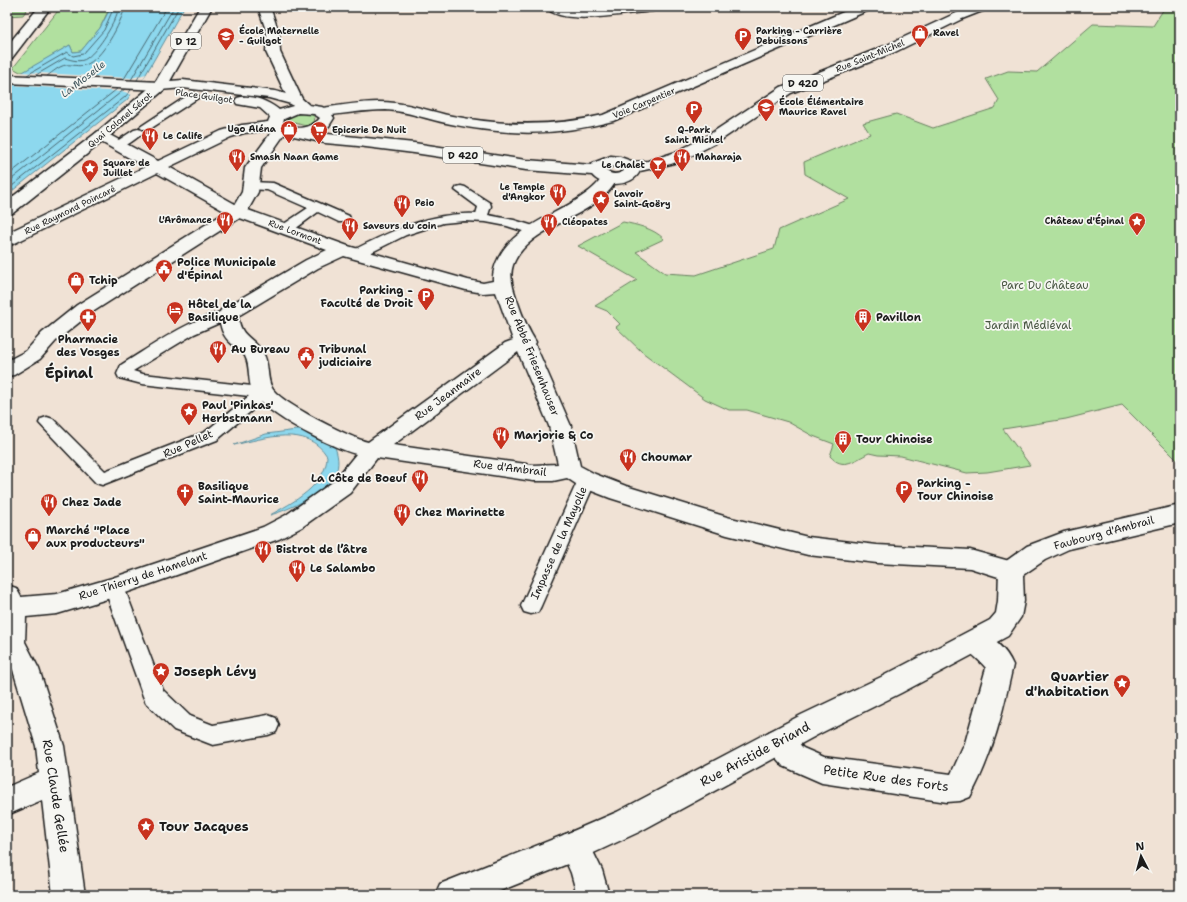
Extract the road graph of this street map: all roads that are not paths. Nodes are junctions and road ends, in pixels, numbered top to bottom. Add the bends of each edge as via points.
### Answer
1 (45, 7) edge
2 (206, 7) edge
3 (264, 7) edge
4 (552, 7) edge
5 (652, 7) edge
6 (865, 7) edge
7 (980, 7) edge
8 (7, 55) edge
9 (7, 79) edge
10 (160, 86) junction
11 (194, 96) junction
12 (267, 100) junction
13 (300, 105) junction
14 (323, 120) junction
15 (278, 127) junction
16 (299, 132) junction
17 (101, 136) junction
18 (358, 141) junction
19 (117, 145) junction
20 (158, 167) junction
21 (603, 174) junction
22 (252, 186) junction
23 (461, 190) dead end
24 (318, 207) junction
25 (7, 210) edge
26 (238, 212) junction
27 (481, 217) junction
28 (344, 219) dead end
29 (286, 229) junction
30 (535, 230) junction
31 (7, 240) edge
32 (349, 252) junction
33 (503, 286) junction
34 (228, 314) junction
35 (526, 342) junction
36 (7, 370) edge
37 (263, 392) junction
38 (47, 424) dead end
39 (372, 450) junction
40 (578, 475) junction
41 (1180, 514) edge
42 (271, 533) joint
43 (1011, 571) junction
44 (114, 587) junction
45 (10, 602) edge
46 (531, 606) dead end
47 (976, 642) junction
48 (268, 725) dead end
49 (779, 741) junction
50 (55, 781) junction
51 (7, 801) edge
52 (574, 846) junction
53 (69, 895) edge
54 (451, 895) edge
55 (593, 895) edge

1 - 8 street
2 - 10 street, Quai Colonel Sérot / D 12
3 - 13 street via 273,33 273,52
4 - 5 street via 569,14 584,15
6 - 14 street, Voie Carpentier via 608,118 568,128 535,131 497,129 409,111
7 - 21 street, Rue Saint-Michel / D 420 via 960,14 881,53 786,90 685,153 644,167 631,167 623,162 611,161 599,166
9 - 10 street
10 - 11 street, Place Guilgot via 172,92
10 - 12 street, Place Guilgot via 183,84
10 - 17 street, Quai Colonel Sérot / D 12
11 - 12 street, Place Guilgot via 239,101
11 - 19 street
12 - 13 street
12 - 15 street
13 - 14 street
13 - 15 street via 290,111
14 - 16 street via 312,130
14 - 18 street, D 420
15 - 16 street
15 - 20 street, Rue Raymond Poincaré via 242,129 226,134
15 - 22 street via 253,168
16 - 18 street, D 420 via 325,139
17 - 19 street, Rue Lormont
17 - 25 street, Quai Colonel Sérot / D 12
18 - 21 street, D 420
19 - 20 street, Rue Lormont
20 - 26 street, Rue Lormont
20 - 31 street, Rue Raymond Poincaré
21 - 30 street, Rue Abbé Friesenhauser via 601,190
22 - 24 street via 269,186
22 - 26 street
23 - 27 street via 484,206
24 - 28 street
24 - 29 street
26 - 29 street, Rue Lormont
26 - 36 street via 84,310 49,337 33,355
27 - 30 street
27 - 32 street via 433,220
29 - 32 street, Rue Lormont
30 - 33 street, Rue Abbé Friesenhauser via 510,253 504,265
32 - 33 street, Rue Lormont via 466,285 483,288
32 - 34 street via 312,264
33 - 35 street, Rue Abbé Friesenhauser via 511,311
34 - 37 street via 230,329 234,336 252,352 259,364
34 - 37 street via 200,324 126,368 125,374 142,379
35 - 39 street, Rue Jeanmaire via 512,347
35 - 40 street, Rue Abbé Friesenhauser
37 - 38 street, Rue Pellet via 211,436 102,479
37 - 39 street, Rue d'Ambrail via 281,408 351,446
39 - 40 street, Rue d'Ambrail via 533,473
39 - 42 street, Rue Jeanmaire via 342,487 294,521
40 - 43 street, Rue d'Ambrail via 618,492 727,526 808,546 877,554 970,559
40 - 46 street, Impasse de la Mayolle
41 - 43 street, Faubourg d'Ambrail via 1064,541 1036,552
42 - 44 street, Rue Thierry de Hamelant
43 - 47 street, Rue Aristide Briand via 1008,617 999,628
44 - 45 street, Rue Thierry de Hamelant via 57,604
44 - 48 street via 154,696 182,723 213,735
45 - 50 street, Rue Claude Gellée via 12,642 26,669 36,699 50,746
47 - 49 street, Rue Aristide Briand
47 - 49 street, Petite Rue des Forts via 1000,665 970,770 960,787 947,788 822,770 793,757
49 - 52 street, Rue Aristide Briand via 628,822
50 - 51 street
50 - 53 street, Rue Claude Gellée
52 - 54 street, Rue Aristide Briand
52 - 55 street via 586,870

